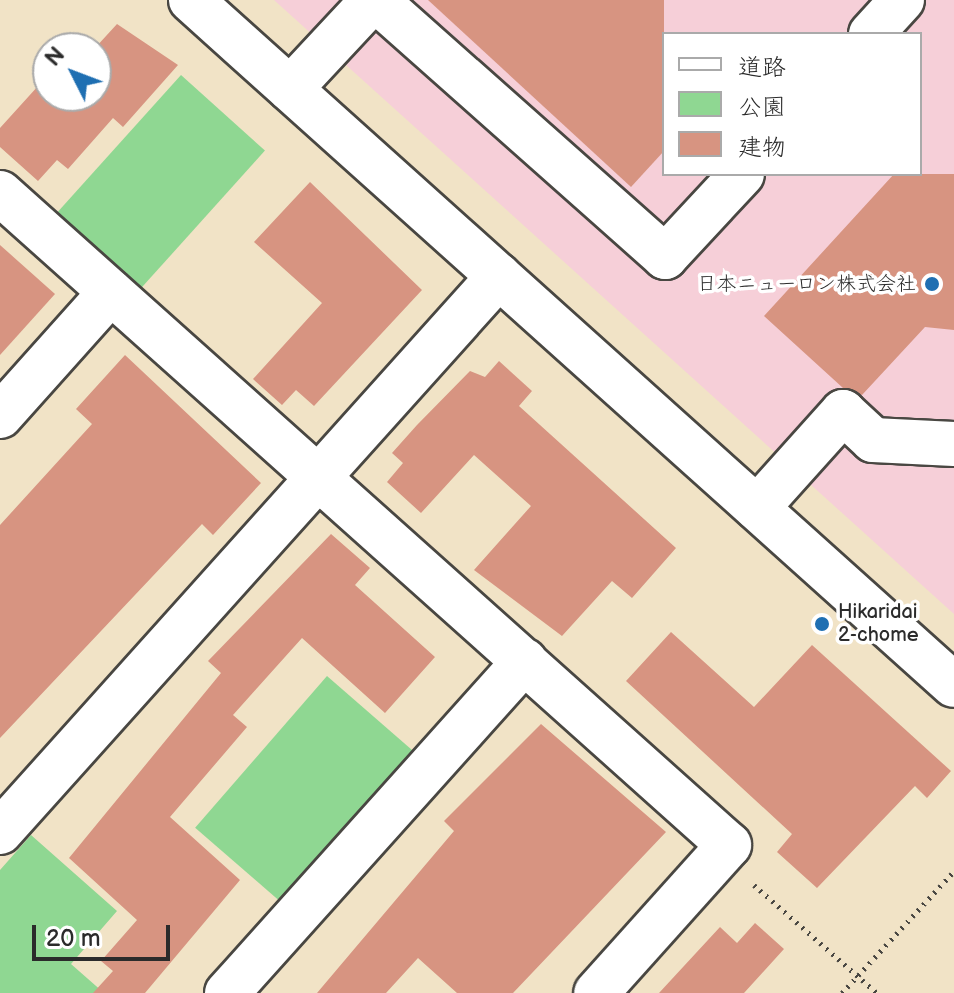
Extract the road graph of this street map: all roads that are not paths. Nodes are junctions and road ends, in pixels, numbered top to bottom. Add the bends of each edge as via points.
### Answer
1 (191, 0) edge
2 (375, 0) edge
3 (902, 0) edge
4 (873, 32) edge
5 (290, 89) junction
6 (740, 176) edge
7 (0, 193) edge
8 (499, 276) junction
9 (111, 292) junction
10 (0, 416) edge
11 (954, 444) edge
12 (319, 477) junction
13 (757, 508) junction
14 (525, 661) junction
15 (954, 685) edge
16 (0, 832) edge
17 (227, 993) edge
18 (596, 993) edge

1 - 5 street
2 - 5 street
2 - 6 street via 665,257
3 - 4 street
5 - 8 street
7 - 9 street
8 - 12 street
8 - 13 street
9 - 10 street
9 - 12 street
11 - 13 street via 873,440 843,412
12 - 14 street
12 - 16 street
13 - 15 street
14 - 17 street
14 - 18 street via 729,845

